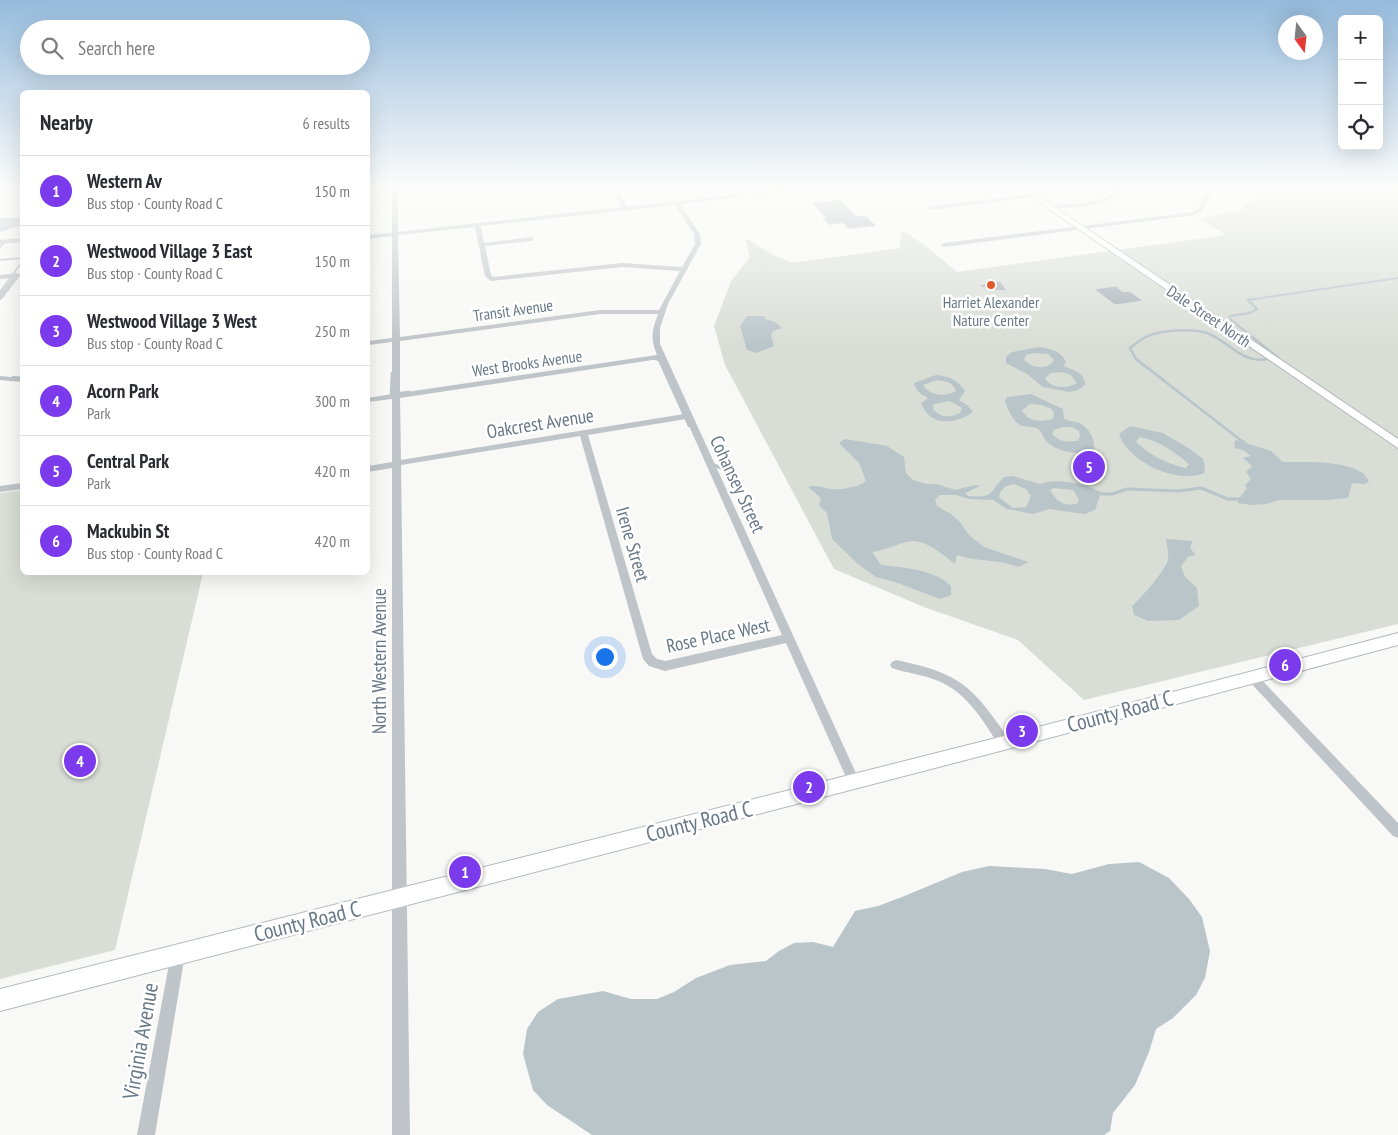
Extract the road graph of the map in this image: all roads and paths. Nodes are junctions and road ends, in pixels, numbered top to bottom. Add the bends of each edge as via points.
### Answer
1 (20, 240) edge
2 (394, 240) edge
3 (481, 240) edge
4 (523, 240) edge
5 (698, 240) edge
6 (976, 240) edge
7 (1098, 240) edge
8 (0, 242) edge
9 (944, 244) dead end
10 (482, 245) junction
11 (684, 269) junction
12 (20, 275) edge
13 (0, 277) edge
14 (0, 298) edge
15 (662, 312) junction
16 (396, 340) junction
17 (370, 343) edge
18 (661, 357) junction
19 (2, 380) edge
20 (20, 380) edge
21 (396, 396) junction
22 (370, 400) edge
23 (688, 416) junction
24 (583, 432) junction
25 (1398, 444) edge
26 (397, 463) junction
27 (370, 469) edge
28 (20, 486) edge
29 (0, 489) edge
30 (790, 638) junction
31 (1398, 639) edge
32 (653, 663) joint
33 (896, 665) dead end
34 (1252, 677) junction
35 (1004, 743) junction
36 (854, 782) junction
37 (1398, 832) edge
38 (398, 897) junction
39 (178, 954) junction
40 (0, 1000) edge
41 (146, 1135) edge
42 (400, 1135) edge

1 - 8 street
2 - 16 street, North Western Avenue
3 - 10 street
4 - 10 street
5 - 11 street, Cohansey Street via 696,250
6 - 9 street
7 - 25 main road, Dale Street North
10 - 11 street via 491,279 614,265
11 - 15 street, Cohansey Street
12 - 13 street
12 - 14 street
15 - 16 street, Transit Avenue via 600,312
15 - 18 street, Cohansey Street via 655,336
16 - 17 street, Transit Avenue
16 - 21 street, North Western Avenue
18 - 21 street, West Brooks Avenue
18 - 23 street, Cohansey Street
19 - 20 street
21 - 22 street, West Brooks Avenue
21 - 26 street, North Western Avenue
23 - 24 street, Oakcrest Avenue
23 - 30 street, Cohansey Street
24 - 26 street, Oakcrest Avenue
24 - 32 street, Irene Street via 647,656
26 - 27 street, Oakcrest Avenue
26 - 38 street, North Western Avenue
28 - 29 street
30 - 32 street, Rose Place West via 665,666
30 - 36 street, Cohansey Street
31 - 34 main road, County Road C
33 - 35 street via 936,673 960,686 979,704
34 - 35 main road, County Road C
34 - 37 street
35 - 36 main road, County Road C
36 - 38 main road, County Road C
38 - 39 main road, County Road C
38 - 42 street, North Western Avenue
39 - 40 main road, County Road C
39 - 41 street, Virginia Avenue

